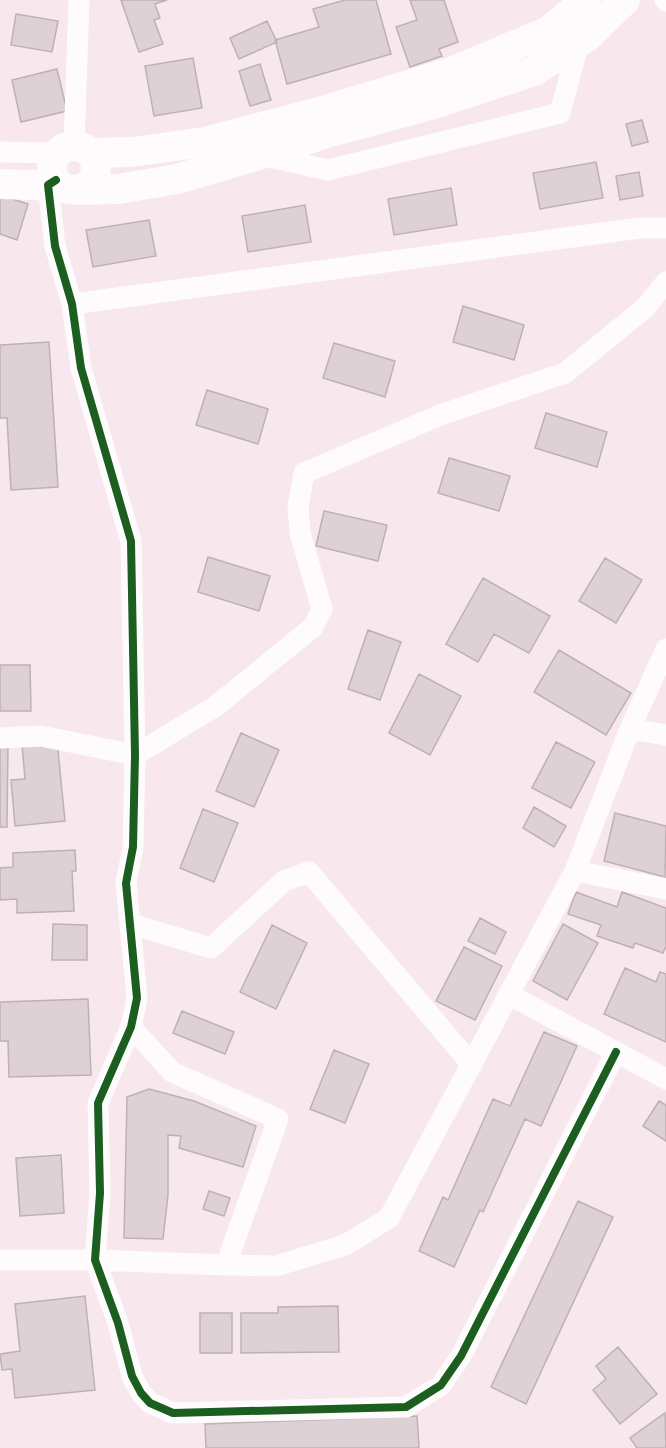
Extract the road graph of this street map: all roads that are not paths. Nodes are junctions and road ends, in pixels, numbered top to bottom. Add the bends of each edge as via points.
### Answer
1 (79, 0) edge
2 (586, 0) edge
3 (625, 0) edge
4 (579, 42) junction
5 (0, 152) edge
6 (259, 155) junction
7 (66, 170) junction
8 (0, 184) edge
9 (666, 228) edge
10 (666, 282) edge
11 (72, 304) junction
12 (666, 649) edge
13 (630, 729) junction
14 (666, 735) edge
15 (0, 738) edge
16 (135, 755) junction
17 (574, 871) junction
18 (666, 889) edge
19 (131, 924) junction
20 (510, 994) junction
21 (131, 1027) junction
22 (616, 1052) junction
23 (472, 1065) junction
24 (666, 1079) edge
25 (0, 1260) edge
26 (95, 1260) junction
27 (226, 1265) junction

1 - 7 street
2 - 7 main road via 549,31 451,72 205,142 132,153
3 - 4 main road
4 - 6 main road via 534,71
4 - 6 street via 560,113 328,170
5 - 7 street
6 - 7 main road via 177,179 118,189
7 - 8 main road
7 - 11 street via 56,246
9 - 11 street
10 - 16 street via 645,308 565,373 443,414 304,473 298,507 300,533 322,609 312,627 216,706
11 - 16 street via 81,368 131,541
12 - 13 street
13 - 14 street
13 - 17 street
15 - 16 street via 41,736
16 - 19 street via 133,848 126,884
17 - 18 street
17 - 20 street
19 - 21 street via 137,998
19 - 23 street via 211,948 284,881 309,872
20 - 22 street
20 - 23 street
21 - 26 street via 98,1103 100,1193
21 - 27 street via 172,1072 278,1119
22 - 24 street
22 - 26 street via 461,1356 441,1385 406,1407 173,1413 150,1403 132,1376
23 - 27 street via 389,1218 345,1245 276,1266
25 - 26 street
26 - 27 street

